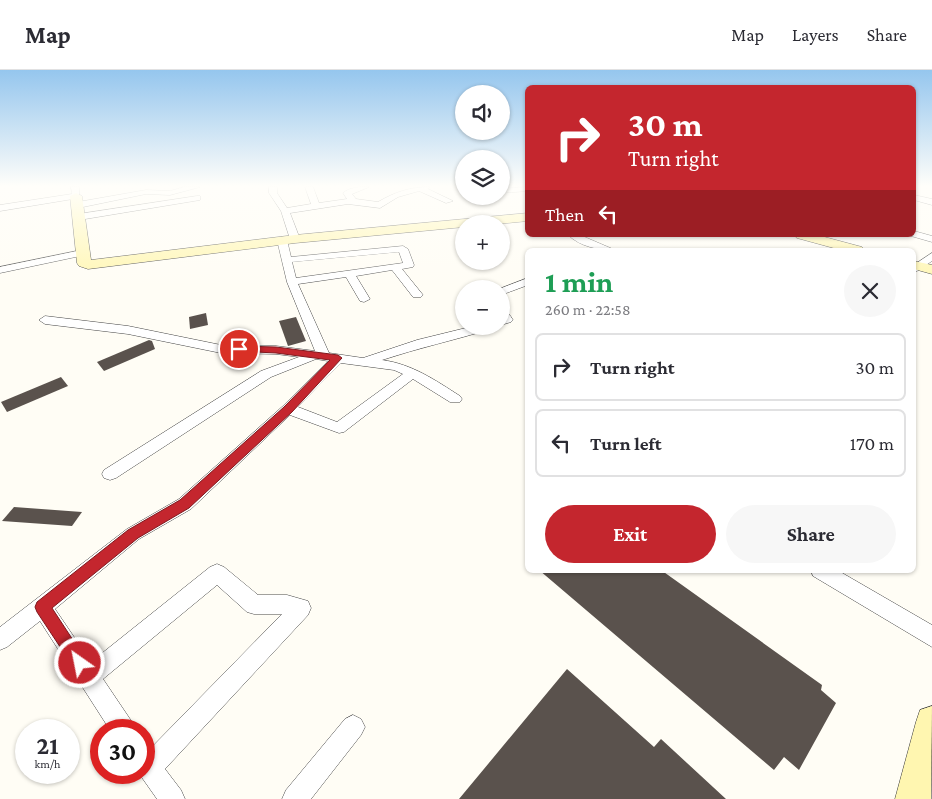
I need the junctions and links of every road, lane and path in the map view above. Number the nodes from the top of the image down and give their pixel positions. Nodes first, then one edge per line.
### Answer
1 (79, 221) edge
2 (286, 221) edge
3 (478, 221) edge
4 (916, 234) edge
5 (577, 237) edge
6 (809, 237) edge
7 (932, 238) edge
8 (289, 240) junction
9 (603, 248) edge
10 (850, 248) edge
11 (82, 253) junction
12 (932, 256) edge
13 (287, 260) junction
14 (395, 267) junction
15 (920, 268) edge
16 (0, 270) edge
17 (349, 273) junction
18 (292, 282) junction
19 (525, 282) edge
20 (510, 288) edge
21 (418, 295) dead end
22 (364, 299) dead end
23 (45, 320) dead end
24 (458, 335) edge
25 (325, 356) junction
26 (364, 362) junction
27 (412, 373) junction
28 (454, 399) dead end
29 (288, 409) junction
30 (110, 474) dead end
31 (825, 573) edge
32 (42, 607) junction
33 (932, 637) edge
34 (0, 640) edge
35 (89, 677) junction
36 (117, 719) edge
37 (932, 722) edge
38 (353, 727) dead end
39 (155, 755) edge
40 (155, 776) edge
41 (172, 799) edge
42 (295, 799) edge
43 (912, 799) edge

1 - 11 street
2 - 8 street
3 - 8 street
4 - 7 street
5 - 9 street
6 - 10 street
8 - 11 street
8 - 13 street
11 - 16 street
12 - 15 street
13 - 14 street
13 - 18 street
14 - 17 street
14 - 21 street
17 - 18 street
17 - 22 street
18 - 25 street
19 - 20 street
23 - 25 street
24 - 26 street
25 - 26 street
25 - 29 street
25 - 30 street
26 - 27 street
27 - 28 street
27 - 29 street
29 - 32 street
31 - 33 street
32 - 34 street
32 - 35 street
35 - 36 street
35 - 39 street
37 - 43 street
38 - 42 street
40 - 41 street

